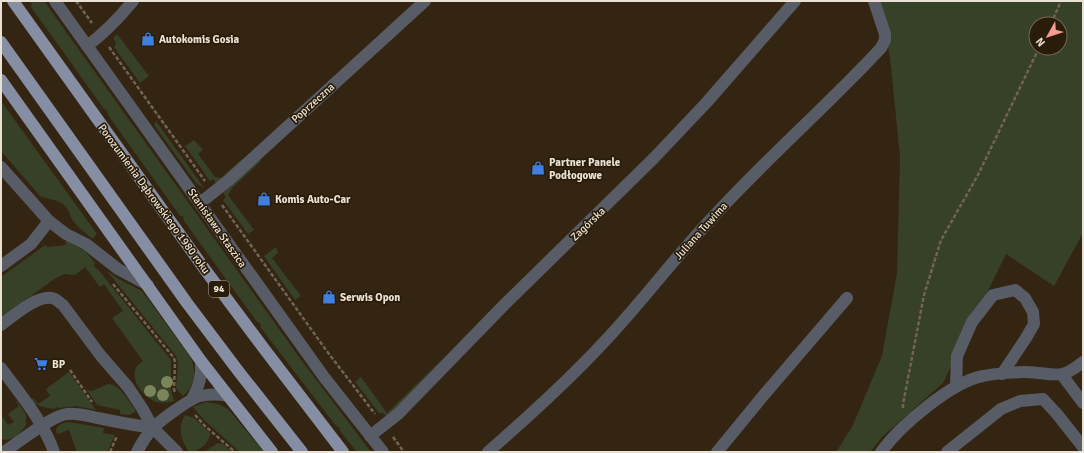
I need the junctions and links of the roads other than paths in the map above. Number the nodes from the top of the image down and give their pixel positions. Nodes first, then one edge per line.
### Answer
1 (13, 1) edge
2 (55, 1) edge
3 (133, 1) edge
4 (425, 1) edge
5 (795, 1) edge
6 (874, 1) edge
7 (1, 42) edge
8 (87, 46) junction
9 (1, 80) edge
10 (1, 167) edge
11 (200, 203) junction
12 (49, 221) junction
13 (1, 266) edge
14 (148, 285) junction
15 (847, 298) dead end
16 (1, 325) edge
17 (201, 361) junction
18 (1083, 362) edge
19 (1, 368) edge
20 (1002, 374) junction
21 (1062, 375) junction
22 (956, 386) junction
23 (228, 396) junction
24 (192, 399) junction
25 (1083, 403) edge
26 (41, 427) junction
27 (153, 428) junction
28 (370, 436) junction
29 (1083, 447) edge
30 (4, 452) edge
31 (54, 452) edge
32 (137, 452) edge
33 (177, 452) edge
34 (272, 452) edge
35 (302, 452) edge
36 (343, 452) edge
37 (383, 452) edge
38 (488, 452) edge
39 (716, 452) edge
40 (881, 452) edge
41 (947, 452) edge

1 - 36 main road, Porozumienia Dąbrowskiego 1980 roku / 94
2 - 8 street, Stanisława Staszica
3 - 8 street
4 - 11 street, Poprzeczna
5 - 28 street, Zagórska
6 - 38 street, Juliana Tuwima
7 - 35 main road
8 - 11 street, Stanisława Staszica
9 - 14 main road
10 - 12 street
11 - 28 street, Stanisława Staszica
12 - 13 street
12 - 14 street
14 - 17 main road
15 - 39 street
16 - 27 street
17 - 23 main road
17 - 24 street
18 - 21 street
19 - 26 street
20 - 21 street
20 - 22 street
20 - 22 street
21 - 25 street
22 - 40 street
23 - 24 street
23 - 34 main road
24 - 27 street
26 - 27 street
26 - 30 street
26 - 31 street
27 - 32 street
27 - 33 street
28 - 37 street, Stanisława Staszica
29 - 41 street

